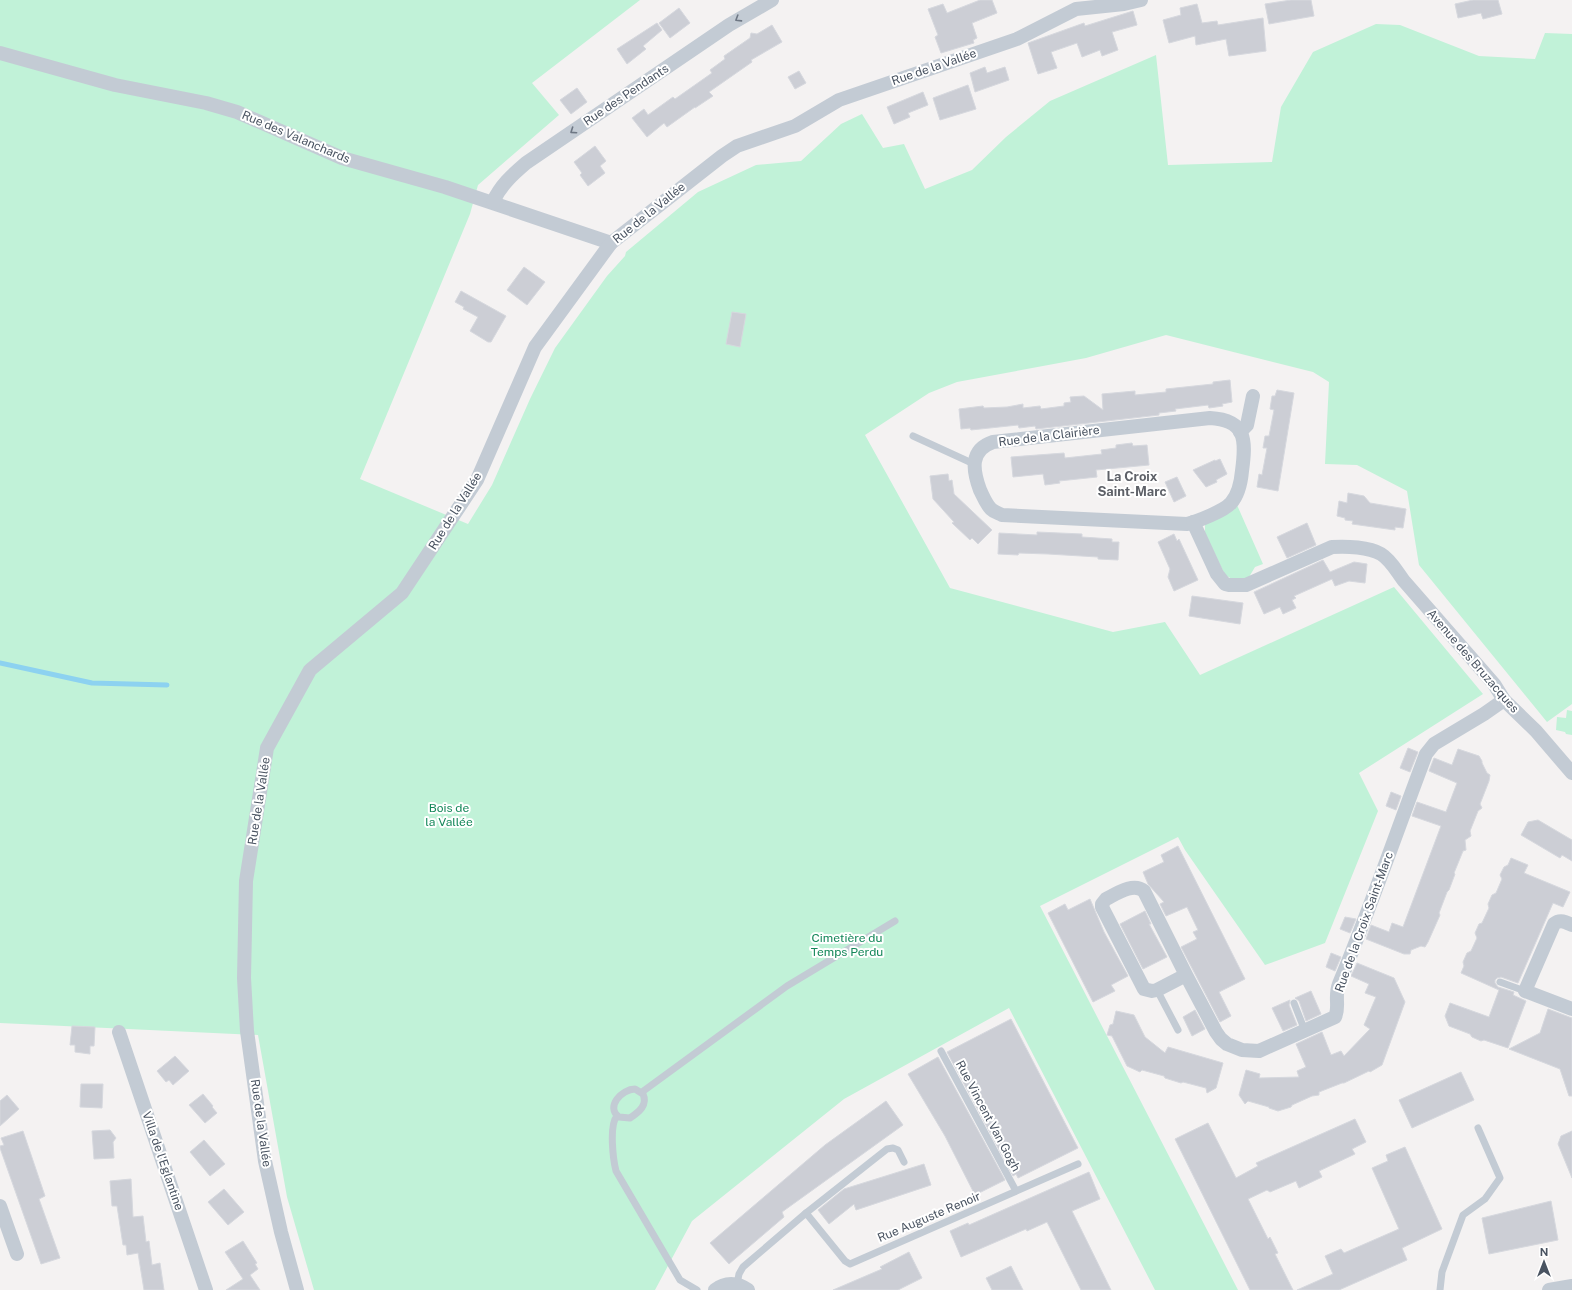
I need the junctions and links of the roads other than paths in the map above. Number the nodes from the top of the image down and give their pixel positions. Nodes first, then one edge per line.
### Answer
1 (772, 0) edge
2 (1141, 0) edge
3 (0, 53) edge
4 (493, 202) junction
5 (611, 243) junction
6 (1253, 396) dead end
7 (1240, 432) junction
8 (913, 436) dead end
9 (974, 464) junction
10 (1194, 522) junction
11 (1504, 700) junction
12 (1572, 773) edge
13 (895, 921) dead end
14 (1572, 925) edge
15 (1186, 976) junction
16 (1500, 982) dead end
17 (1157, 990) junction
18 (1526, 991) junction
19 (1294, 1003) dead end
20 (1572, 1009) edge
21 (1178, 1030) dead end
22 (1305, 1031) junction
23 (119, 1032) dead end
24 (941, 1051) dead end
25 (642, 1092) junction
26 (617, 1116) junction
27 (1478, 1128) dead end
28 (904, 1162) dead end
29 (1078, 1164) dead end
30 (1016, 1191) junction
31 (0, 1206) edge
32 (806, 1213) junction
33 (17, 1254) dead end
34 (1572, 1286) edge
35 (742, 1287) edge
36 (206, 1290) edge
37 (297, 1290) edge
38 (697, 1290) edge
39 (715, 1290) edge
40 (1440, 1290) edge
41 (1549, 1290) edge

1 -> 4 street, Rue des Pendants
2 - 5 street, Rue de la Vallée
3 - 4 street, Rue des Valanchards
4 - 5 street, Rue des Valanchards
5 - 37 street, Rue de la Vallée
6 - 7 street
7 - 9 street, Rue de la Clairière
7 - 10 street
8 - 9 lane
9 - 10 street
10 - 11 street, Avenue des Bruzacques
11 - 12 street, Avenue des Bruzacques
11 - 22 street, Rue de la Croix Saint-Marc
13 - 25 lane
14 - 18 street
15 - 17 street
15 - 17 street, Rue de la Croix Saint-Marc
15 - 22 street, Rue de la Croix Saint-Marc
16 - 18 lane
17 - 21 lane
18 - 20 street
19 - 22 lane
23 - 36 street, Villa de l'Eglantine
24 - 30 lane, Rue Vincent Van Gogh
25 - 26 lane
25 - 26 lane
26 - 38 lane
27 - 40 lane
28 - 32 lane
29 - 30 lane, Rue Auguste Renoir
30 - 32 lane, Rue Auguste Renoir
31 - 33 street
32 - 35 lane
34 - 41 street
35 - 39 street

